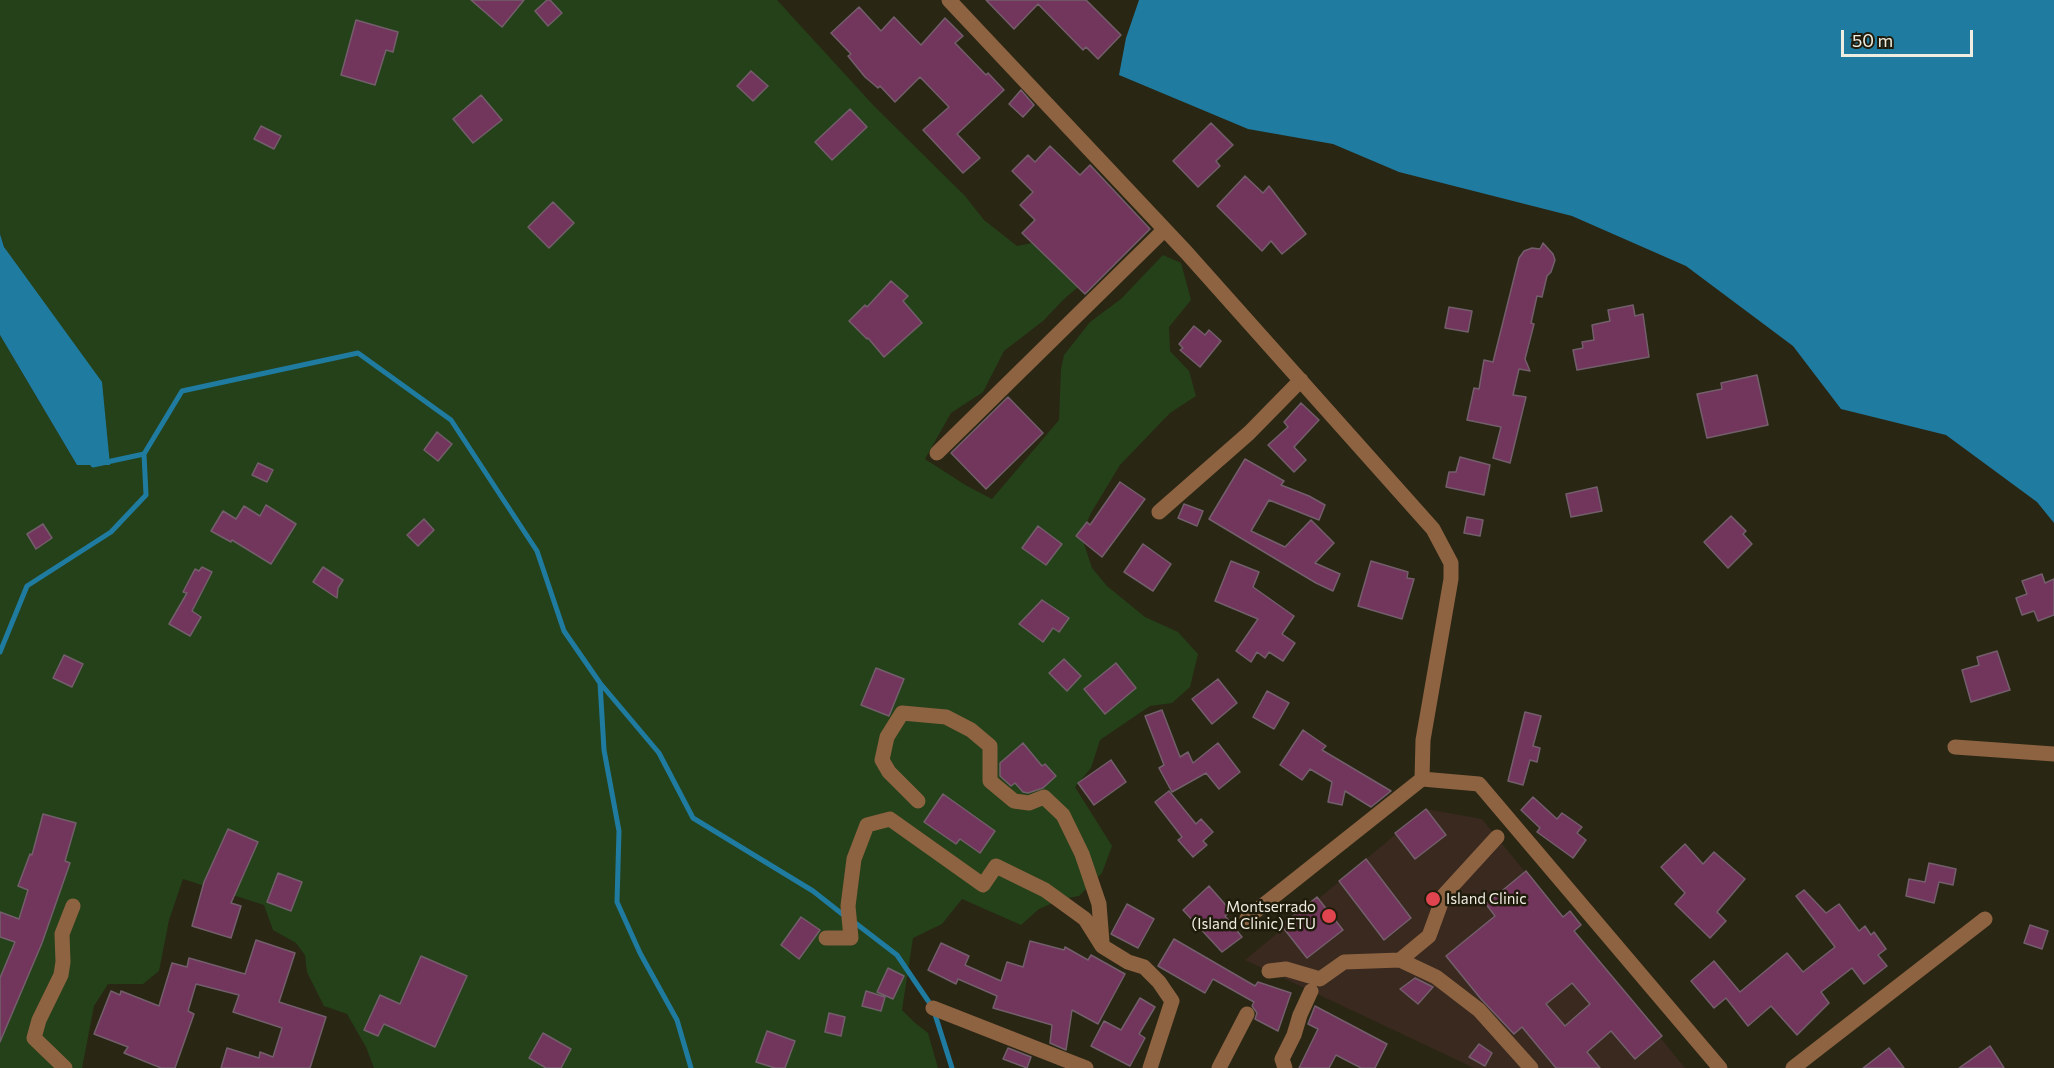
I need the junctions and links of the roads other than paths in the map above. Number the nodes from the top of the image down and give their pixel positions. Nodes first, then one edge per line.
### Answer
1 (949, 0) edge
2 (1164, 230) junction
3 (1301, 380) junction
4 (937, 453) dead end
5 (1159, 512) dead end
6 (1956, 747) dead end
7 (2054, 754) edge
8 (1422, 779) junction
9 (918, 801) dead end
10 (1497, 837) dead end
11 (73, 906) dead end
12 (1247, 918) dead end
13 (1985, 919) dead end
14 (826, 938) dead end
15 (1102, 946) junction
16 (1400, 960) junction
17 (1269, 971) dead end
18 (1311, 991) dead end
19 (933, 1008) dead end
20 (1248, 1014) dead end
21 (65, 1068) edge
22 (1086, 1068) edge
23 (1150, 1068) edge
24 (1219, 1068) edge
25 (1285, 1068) edge
26 (1531, 1068) edge
27 (1720, 1068) edge
28 (1793, 1068) edge

1 - 2 street
2 - 3 street
2 - 4 street
3 - 5 street
3 - 8 street
6 - 7 street
8 - 12 street
8 - 27 street
9 - 15 street
10 - 16 street
11 - 21 street
13 - 28 street
14 - 15 street
15 - 23 street
16 - 17 street
16 - 26 street
18 - 25 street
19 - 22 street
20 - 24 street

